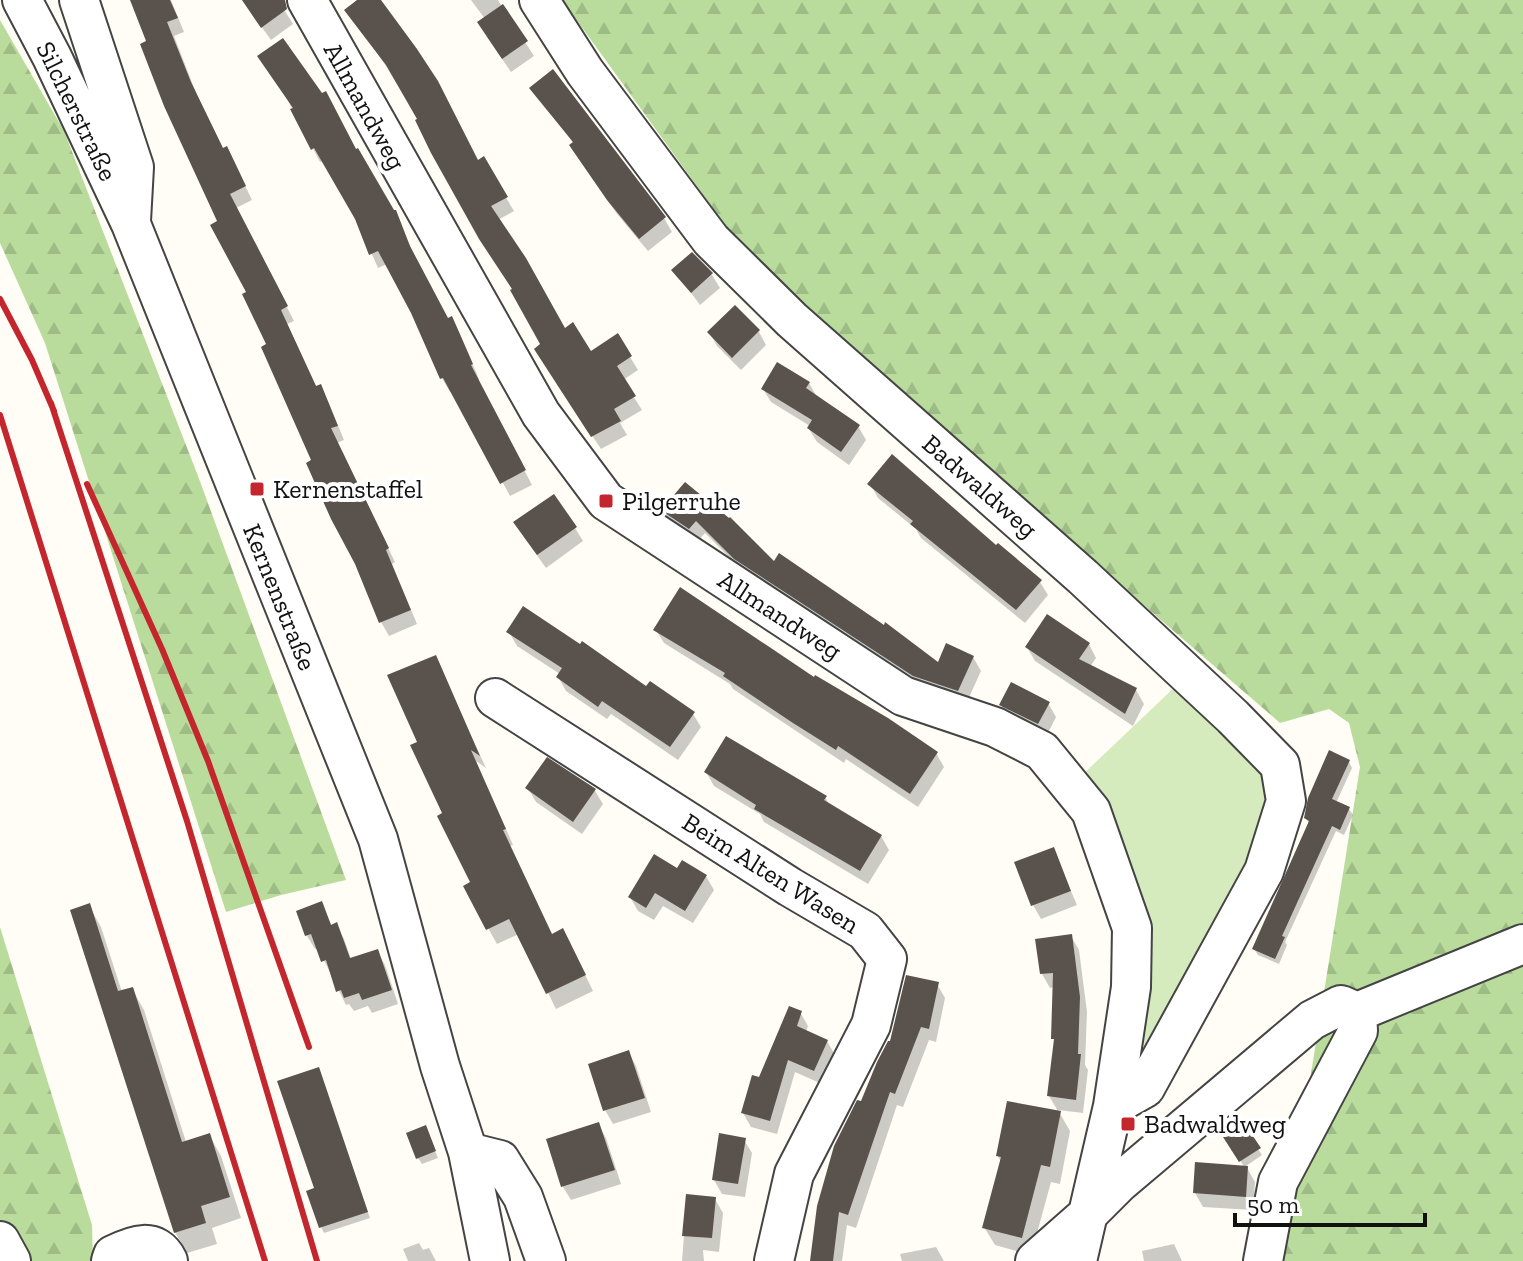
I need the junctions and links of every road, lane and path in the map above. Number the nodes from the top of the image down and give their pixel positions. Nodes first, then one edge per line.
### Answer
1 (22, 0) edge
2 (79, 0) edge
3 (307, 0) edge
4 (539, 0) edge
5 (131, 224) junction
6 (495, 698) dead end
7 (1523, 944) edge
8 (1357, 1012) junction
9 (1113, 1106) junction
10 (468, 1152) junction
11 (1085, 1217) junction
12 (0, 1241) edge
13 (11, 1261) edge
14 (490, 1261) edge
15 (546, 1261) edge
16 (774, 1261) edge
17 (1035, 1261) edge
18 (1077, 1261) edge
19 (1263, 1261) edge

1 - 5 street, Silcherstraße
2 - 5 street, Kernenstraße
3 - 9 street, Allmandweg
4 - 9 street, Badwaldweg
5 - 10 street, Kernenstraße
6 - 16 street, Beim Alten Wasen
7 - 8 street
8 - 11 street
8 - 19 street
9 - 11 street, Allmandweg
10 - 14 street, Kernenstraße
10 - 15 street
11 - 17 street
11 - 18 street, Allmandweg
12 - 13 street

